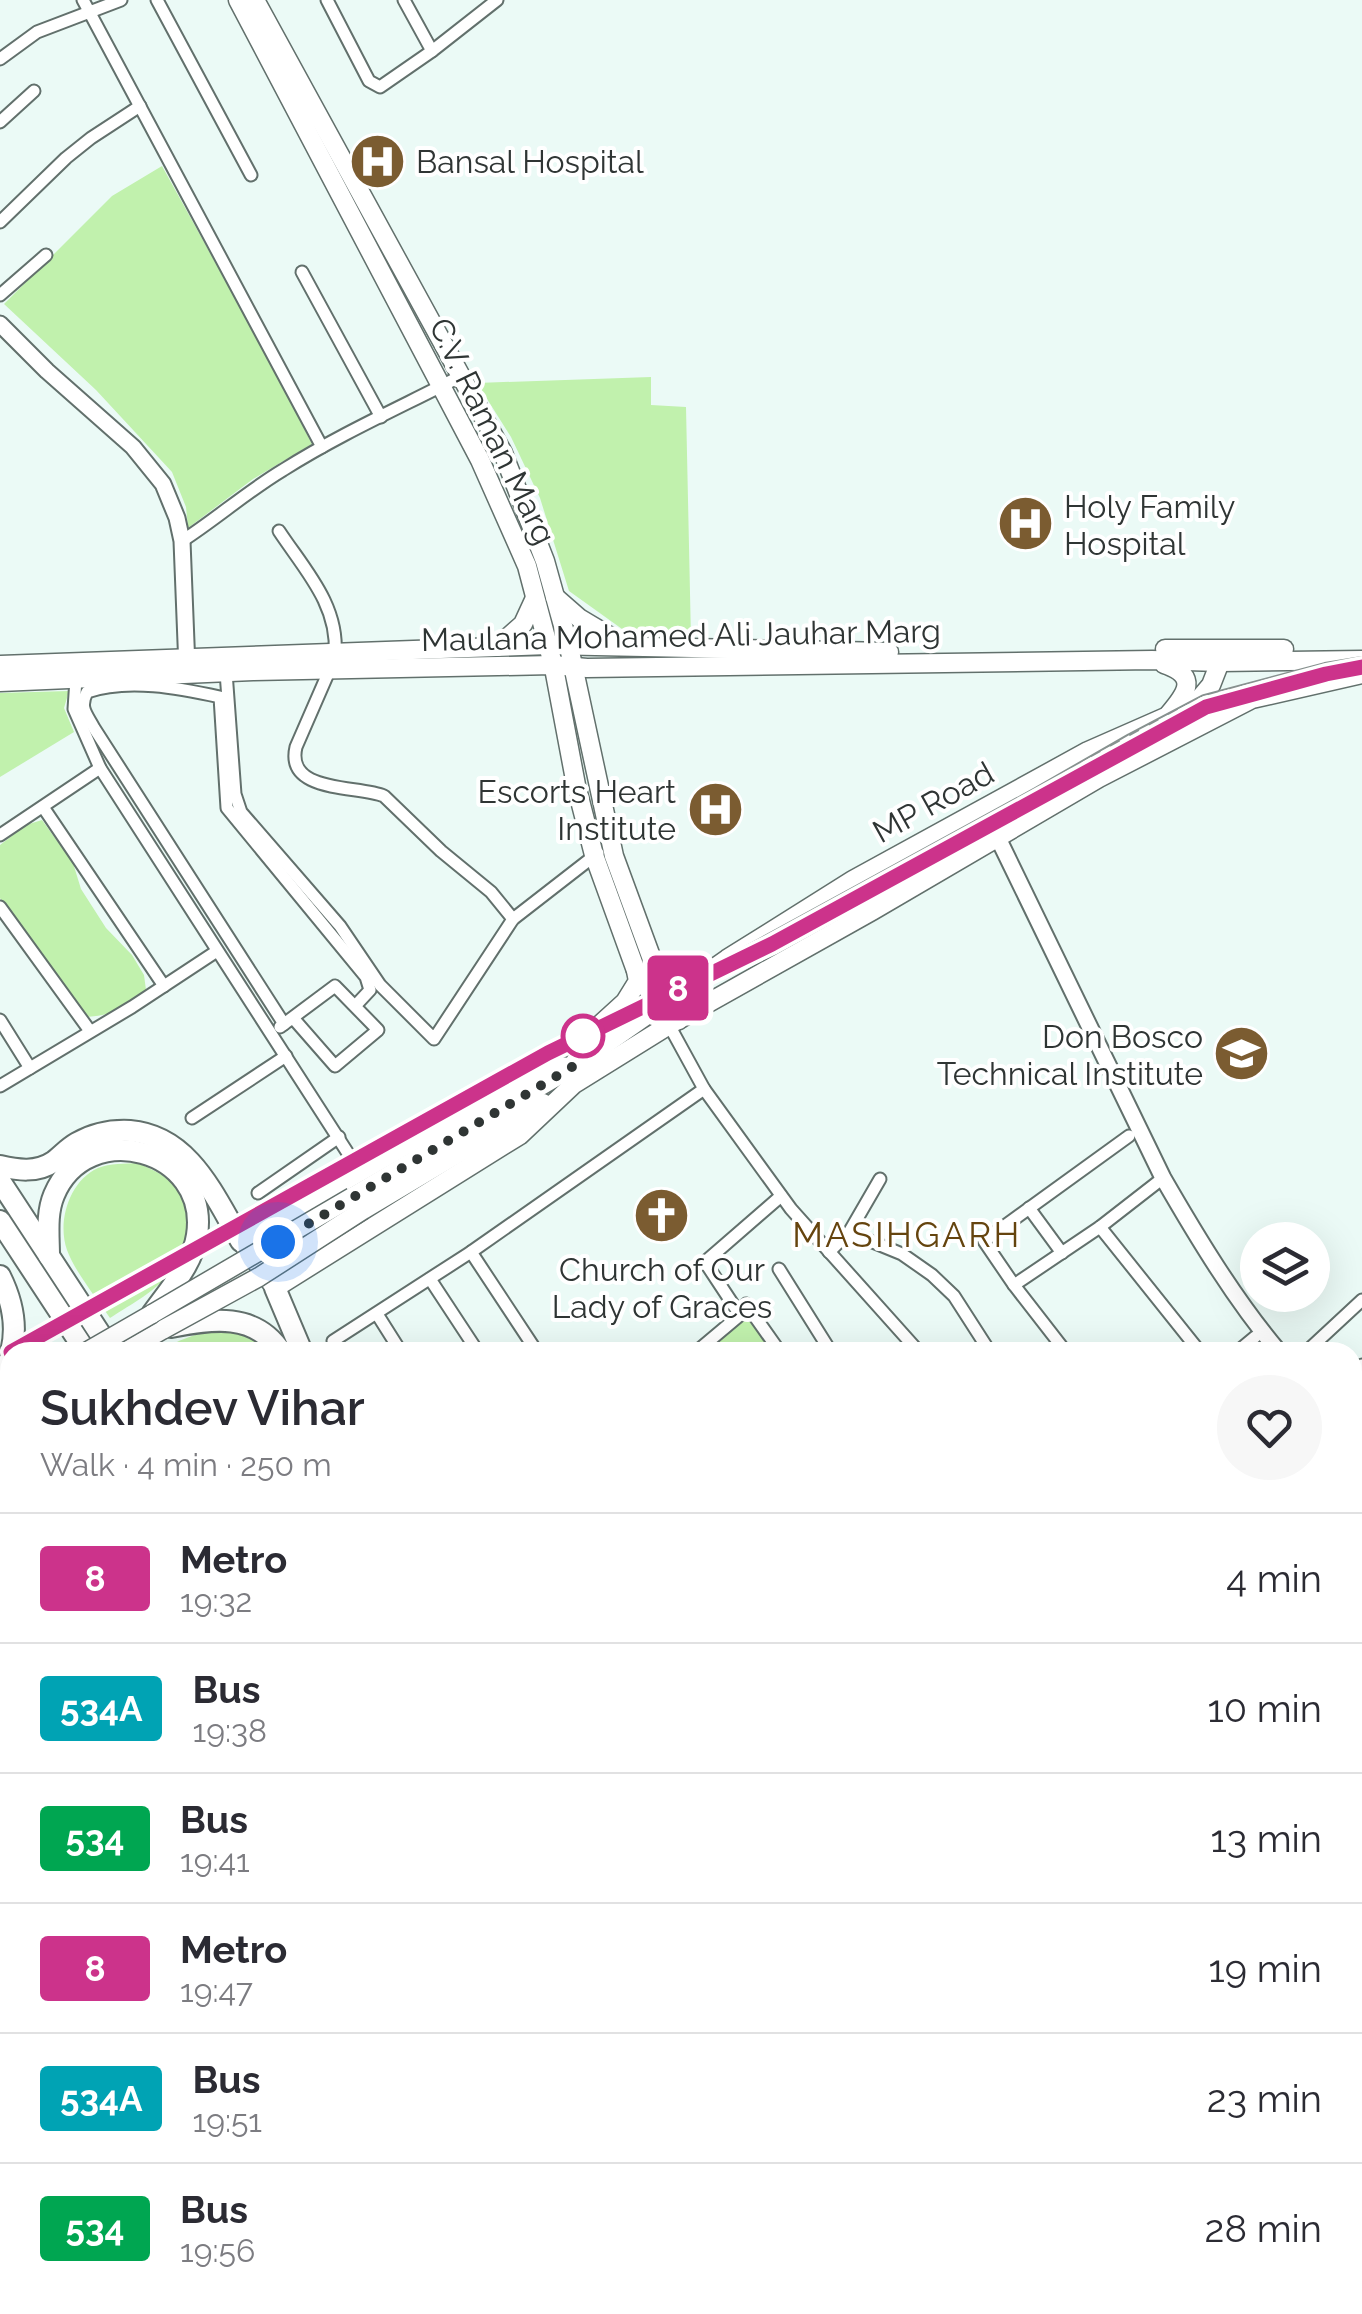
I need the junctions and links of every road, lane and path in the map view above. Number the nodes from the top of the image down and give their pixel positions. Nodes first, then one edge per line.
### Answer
1 (83, 0) edge
2 (121, 0) edge
3 (157, 0) edge
4 (238, 0) edge
5 (255, 0) edge
6 (327, 0) edge
7 (404, 0) edge
8 (496, 0) edge
9 (90, 12) junction
10 (432, 52) junction
11 (0, 58) edge
12 (34, 91) dead end
13 (140, 106) junction
14 (0, 122) edge
15 (251, 176) dead end
16 (0, 222) edge
17 (46, 255) dead end
18 (302, 272) dead end
19 (0, 295) edge
20 (0, 324) edge
21 (461, 376) junction
22 (441, 387) junction
23 (381, 416) junction
24 (322, 447) junction
25 (279, 530) dead end
26 (182, 541) junction
27 (555, 596) junction
28 (535, 597) junction
29 (548, 645) junction
30 (496, 647) junction
31 (631, 648) junction
32 (1362, 650) edge
33 (1220, 655) junction
34 (571, 656) junction
35 (1152, 660) junction
36 (1362, 660) edge
37 (333, 661) junction
38 (0, 665) edge
39 (554, 665) junction
40 (187, 667) junction
41 (226, 672) junction
42 (1362, 674) edge
43 (76, 679) junction
44 (0, 682) edge
45 (1212, 686) junction
46 (1234, 707) junction
47 (1165, 719) junction
48 (100, 768) junction
49 (43, 806) junction
50 (0, 835) edge
51 (997, 836) junction
52 (612, 846) junction
53 (594, 855) junction
54 (0, 907) edge
55 (513, 919) junction
56 (217, 952) junction
57 (727, 960) junction
58 (644, 965) junction
59 (164, 986) junction
60 (663, 1004) junction
61 (356, 1006) junction
62 (0, 1020) edge
63 (289, 1021) junction
64 (674, 1022) junction
65 (90, 1031) junction
66 (271, 1034) junction
67 (286, 1056) junction
68 (30, 1068) junction
69 (573, 1075) junction
70 (0, 1086) edge
71 (704, 1089) junction
72 (192, 1118) dead end
73 (1129, 1136) dead end
74 (339, 1137) junction
75 (0, 1166) edge
76 (360, 1172) junction
77 (1163, 1178) junction
78 (880, 1179) dead end
79 (0, 1181) edge
80 (258, 1192) dead end
81 (782, 1196) junction
82 (1030, 1208) junction
83 (0, 1220) edge
84 (1100, 1228) junction
85 (847, 1236) junction
86 (241, 1240) junction
87 (471, 1252) junction
88 (830, 1252) junction
89 (1062, 1253) junction
90 (48, 1256) junction
91 (779, 1270) dead end
92 (0, 1276) edge
93 (430, 1279) junction
94 (1014, 1286) junction
95 (274, 1288) junction
96 (1362, 1300) edge
97 (746, 1304) dead end
98 (378, 1314) junction
99 (158, 1321) junction
100 (1254, 1337) dead end
101 (333, 1341) dead end
102 (13, 1342) edge
103 (79, 1342) edge
104 (105, 1342) edge
105 (109, 1342) edge
106 (135, 1342) edge
107 (273, 1342) edge
108 (298, 1342) edge
109 (395, 1342) edge
110 (471, 1342) edge
111 (531, 1342) edge
112 (708, 1342) edge
113 (773, 1342) edge
114 (825, 1342) edge
115 (909, 1342) edge
116 (984, 1342) edge
117 (1058, 1342) edge
118 (1192, 1342) edge
119 (1248, 1342) edge
120 (1270, 1342) edge
121 (1317, 1342) edge

1 - 9 street
2 - 9 street
3 - 15 street
4 - 22 main road, C.V. Raman Marg
5 - 21 main road, C.V. Raman Marg
6 - 10 street
7 - 10 street
8 - 10 street
9 - 11 street
9 - 13 street
12 - 14 street
13 - 16 street
13 - 24 street
17 - 19 street
18 - 23 street
20 - 26 street
21 - 22 street
21 - 27 main road, C.V. Raman Marg
22 - 23 street
22 - 28 main road, C.V. Raman Marg
23 - 24 street
24 - 26 street
25 - 37 street
26 - 40 street
27 - 31 main road
27 - 34 main road, C.V. Raman Marg
28 - 29 main road, C.V. Raman Marg
28 - 30 main road
29 - 30 main road, Maulana Mohamed Ali Jauhar Marg
29 - 34 main road, Maulana Mohamed Ali Jauhar Marg
29 - 39 main road, C.V. Raman Marg
30 - 37 main road, Maulana Mohamed Ali Jauhar Marg
31 - 33 main road, Maulana Mohamed Ali Jauhar Marg
31 - 34 main road, Maulana Mohamed Ali Jauhar Marg
32 - 33 main road, Maulana Mohamed Ali Jauhar Marg
33 - 35 main road, Maulana Mohamed Ali Jauhar Marg
33 - 36 main road, Maulana Mohamed Ali Jauhar Marg
33 - 45 main road
34 - 35 main road, Maulana Mohamed Ali Jauhar Marg
34 - 39 main road, Maulana Mohamed Ali Jauhar Marg
34 - 52 main road, C.V. Raman Marg
35 - 47 main road
37 - 39 main road, Maulana Mohamed Ali Jauhar Marg
37 - 40 main road, Maulana Mohamed Ali Jauhar Marg
37 - 41 main road, Maulana Mohamed Ali Jauhar Marg
37 - 55 street
38 - 40 main road, Maulana Mohamed Ali Jauhar Marg
39 - 53 main road, C.V. Raman Marg
40 - 41 main road, Maulana Mohamed Ali Jauhar Marg
40 - 43 main road, Maulana Mohamed Ali Jauhar Marg
41 - 55 street
42 - 46 main road, MP Road
43 - 44 main road, Maulana Mohamed Ali Jauhar Marg
43 - 48 street
45 - 46 main road
45 - 47 main road, MP Road
46 - 51 main road, MP Road
47 - 57 main road, MP Road
48 - 49 street
48 - 56 street
49 - 50 street
49 - 59 street
51 - 64 main road, MP Road
51 - 77 street
52 - 53 street
52 - 58 main road, C.V. Raman Marg
53 - 55 street
53 - 58 main road, C.V. Raman Marg
54 - 65 street
56 - 59 street
56 - 66 street
57 - 58 main road
57 - 60 main road, MP Road
58 - 60 main road, C.V. Raman Marg
58 - 69 main road
59 - 65 street
60 - 64 main road, C.V. Raman Marg
60 - 69 main road, MP Road
61 - 63 street
61 - 63 street
61 - 63 street
62 - 68 street
63 - 66 street
64 - 69 main road, MP Road
64 - 71 street
65 - 68 street
66 - 67 street
67 - 72 street
67 - 74 street
68 - 70 street
69 - 76 main road
69 - 95 main road
69 - 99 main road, bridge
71 - 81 street
71 - 87 street
73 - 82 street
74 - 76 street
74 - 80 street
75 - 86 highway
76 - 86 main road
77 - 84 street
77 - 120 street
78 - 85 street
79 - 90 highway
81 - 88 street
81 - 112 street
82 - 89 street
82 - 94 street
83 - 103 highway
84 - 89 street
84 - 118 street
85 - 88 street
85 - 116 street
86 - 95 main road
87 - 93 street
87 - 111 street
88 - 115 street
89 - 94 street
90 - 99 highway
90 - 104 highway
91 - 114 street
92 - 102 highway
93 - 98 street
93 - 110 street
94 - 117 street
95 - 108 highway
96 - 121 street
97 - 113 street
98 - 101 street
98 - 109 street
99 - 105 main road, bridge
99 - 106 main road
99 - 107 highway, bridge
100 - 119 street

